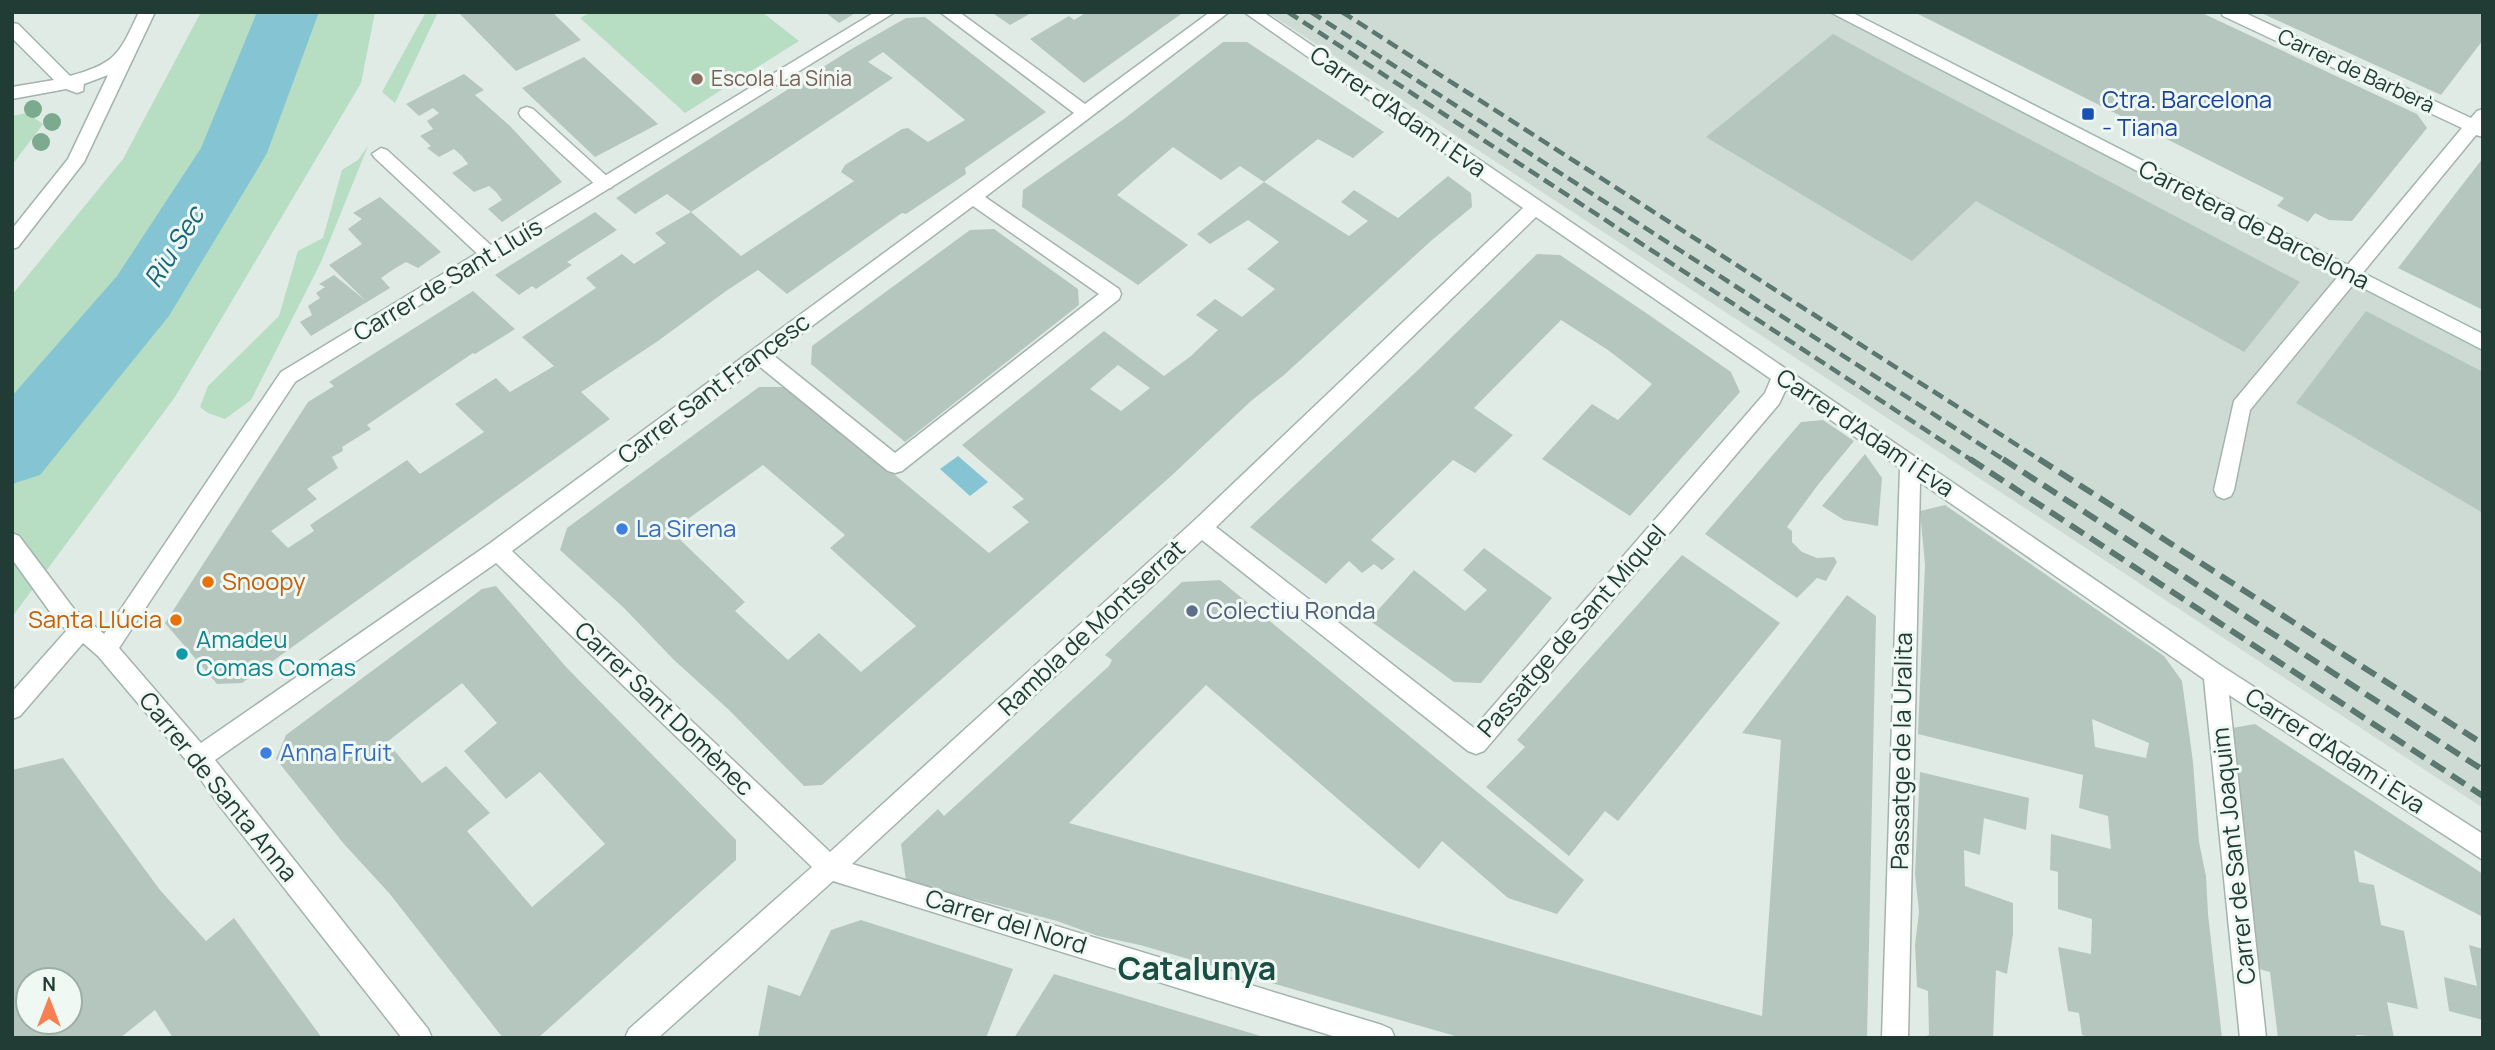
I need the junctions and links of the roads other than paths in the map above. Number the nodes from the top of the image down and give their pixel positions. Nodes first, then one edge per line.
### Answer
1 (147, 12) edge
2 (887, 12) edge
3 (948, 12) edge
4 (1222, 12) edge
5 (1252, 12) edge
6 (1838, 12) edge
7 (2229, 12) edge
8 (12, 28) edge
9 (125, 58) junction
10 (67, 83) junction
11 (12, 93) edge
12 (105, 99) junction
13 (527, 113) dead end
14 (1086, 113) junction
15 (2480, 124) edge
16 (381, 154) dead end
17 (605, 184) junction
18 (973, 197) junction
19 (1535, 207) junction
20 (12, 242) edge
21 (489, 254) junction
22 (2352, 275) junction
23 (2483, 343) edge
24 (760, 355) junction
25 (1782, 377) junction
26 (1910, 463) junction
27 (2224, 490) dead end
28 (1200, 527) junction
29 (12, 542) edge
30 (497, 550) junction
31 (74, 622) junction
32 (106, 649) junction
33 (2215, 674) junction
34 (12, 709) edge
35 (199, 758) junction
36 (2483, 848) edge
37 (831, 869) junction
38 (419, 1038) edge
39 (638, 1038) edge
40 (1382, 1038) edge
41 (1895, 1038) edge
42 (2253, 1038) edge

1 - 9 street
2 - 17 street, Carrer de Sant Lluís
3 - 14 street
4 - 14 street, Carrer Sant Francesc
5 - 19 street, Carrer d'Adam i Eva
6 - 22 street, Carretera de Barcelona
7 - 15 street, Carrer de Barberà
8 - 10 street
9 - 10 street
9 - 12 street
10 - 11 street
10 - 12 street
12 - 20 street
13 - 17 street
14 - 18 street, Carrer Sant Francesc
15 - 22 street
16 - 21 street
17 - 21 street, Carrer de Sant Lluís
18 - 24 street, Carrer Sant Francesc
18 - 24 street
19 - 25 street, Carrer d'Adam i Eva
19 - 28 street, Rambla de Montserrat
21 - 32 street, Carrer de Sant Lluís
22 - 23 street, Carretera de Barcelona
22 - 27 street
24 - 30 street, Carrer Sant Francesc
25 - 26 street, Carrer d'Adam i Eva
25 - 28 street, Passatge de Sant Miquel
26 - 33 street, Carrer d'Adam i Eva
26 - 41 street, Passatge de la Uralita
28 - 37 street, Rambla de Montserrat
29 - 31 street, Carrer de Santa Anna
30 - 35 street, Carrer Sant Francesc
30 - 37 street, Carrer Sant Domènec
31 - 32 street, Carrer de Santa Anna
31 - 34 street
32 - 35 street, Carrer de Santa Anna
33 - 36 street, Carrer d'Adam i Eva
33 - 42 street, Carrer de Sant Joaquim
35 - 38 street, Carrer de Santa Anna
37 - 39 street, Rambla de Montserrat
37 - 40 street, Carrer del Nord

